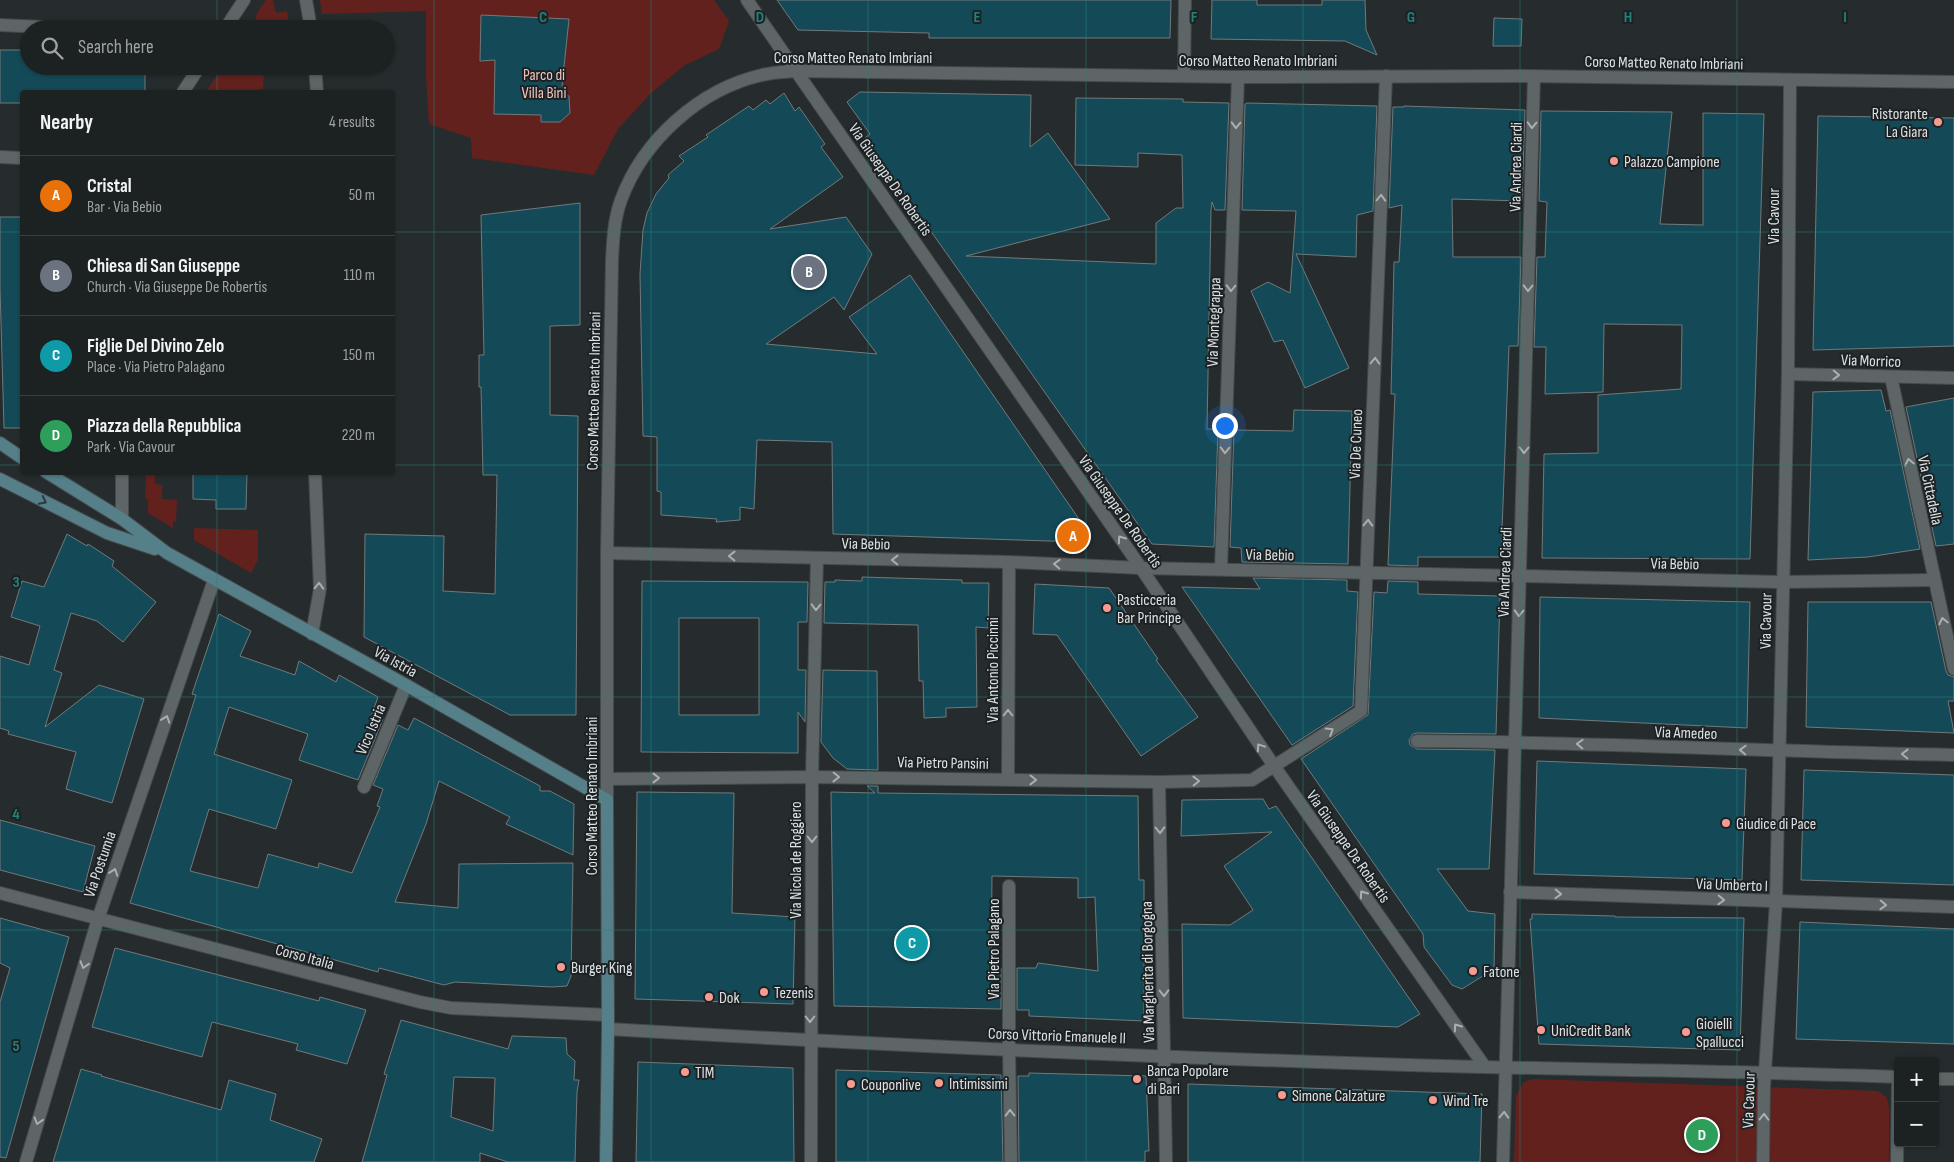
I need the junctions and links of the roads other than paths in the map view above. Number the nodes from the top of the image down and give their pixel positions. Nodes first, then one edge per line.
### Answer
1 (244, 0) edge
2 (306, 0) edge
3 (747, 0) edge
4 (1185, 0) edge
5 (231, 20) edge
6 (309, 20) edge
7 (0, 26) edge
8 (20, 27) edge
9 (796, 71) junction
10 (194, 75) edge
11 (316, 75) edge
12 (1184, 76) junction
13 (1238, 76) junction
14 (1386, 76) junction
15 (1534, 76) junction
16 (1790, 80) junction
17 (1954, 82) edge
18 (184, 90) edge
19 (317, 90) edge
20 (0, 157) edge
21 (20, 158) edge
22 (1788, 374) junction
23 (1890, 377) junction
24 (1954, 378) edge
25 (0, 443) edge
26 (20, 457) edge
27 (51, 475) edge
28 (122, 475) edge
29 (315, 475) edge
30 (0, 479) edge
31 (122, 519) junction
32 (167, 553) junction
33 (606, 553) junction
34 (816, 558) junction
35 (1009, 562) junction
36 (1141, 568) junction
37 (1221, 569) junction
38 (1366, 572) junction
39 (1521, 576) junction
40 (214, 580) junction
41 (1934, 580) junction
42 (1782, 582) junction
43 (312, 634) junction
44 (1954, 669) edge
45 (406, 685) junction
46 (1417, 741) dead end
47 (1514, 742) junction
48 (1779, 752) junction
49 (1954, 755) edge
50 (1274, 766) junction
51 (812, 777) junction
52 (607, 779) junction
53 (1008, 779) junction
54 (1159, 782) junction
55 (364, 787) dead end
56 (607, 800) junction
57 (1010, 886) dead end
58 (1510, 892) junction
59 (0, 893) edge
60 (1776, 902) junction
61 (1954, 907) edge
62 (98, 918) junction
63 (608, 1015) junction
64 (608, 1029) junction
65 (810, 1040) junction
66 (1009, 1049) junction
67 (1165, 1055) junction
68 (1485, 1067) junction
69 (1505, 1068) junction
70 (1765, 1072) junction
71 (1894, 1077) edge
72 (1939, 1078) edge
73 (1954, 1079) edge
74 (1898, 1102) edge
75 (26, 1162) edge
76 (606, 1162) edge
77 (811, 1162) edge
78 (1011, 1162) edge
79 (1166, 1162) edge
80 (1503, 1162) edge
81 (1762, 1162) edge
82 (1897, 1162) edge

1 - 5 street
2 - 6 street
3 - 9 street, Via Giuseppe De Robertis
4 - 12 street
7 - 8 street
9 - 12 street, Corso Matteo Renato Imbriani
9 - 33 street, Corso Matteo Renato Imbriani
36 -> 9 street, Via Giuseppe De Robertis
10 - 18 street
11 - 19 street
12 - 13 street, Corso Matteo Renato Imbriani
13 - 14 street, Corso Matteo Renato Imbriani
13 -> 37 street, Via Montegrappa
14 - 15 street, Corso Matteo Renato Imbriani
38 -> 14 street, Via De Cuneo
15 - 16 street, Corso Matteo Renato Imbriani
15 -> 39 street, Via Andrea Ciardi
16 - 17 street, Corso Matteo Renato Imbriani
16 - 22 street, Via Cavour
20 - 21 street
22 -> 23 street, Via Morrico
22 - 42 street, Via Cavour
23 - 24 street, Via Morrico
41 -> 23 street, Via Cittadella
25 - 26 main road
27 - 31 main road, Via Istria
28 - 31 street
43 -> 29 street
30 -> 32 main road, Via Istria
31 - 32 main road, Via Istria
32 - 40 main road, Via Istria
34 -> 33 street, Via Bebio
33 - 52 street, Corso Matteo Renato Imbriani
35 -> 34 street, Via Bebio
34 -> 51 street, Via Nicola de Roggiero
36 -> 35 street, Via Bebio
53 -> 35 street, Via Antonio Piccinni
36 - 37 street, Via Bebio
50 -> 36 street, Via Giuseppe De Robertis
37 - 38 street, Via Bebio
38 - 39 street, Via Bebio
50 -> 38 street, Via De Cuneo
39 - 42 street, Via Bebio
39 -> 47 street, Via Andrea Ciardi
40 - 43 main road, Via Istria
62 -> 40 street, Via Postumia
41 - 42 street, Via Bebio
44 -> 41 street, Via Cittadella
42 - 48 street, Via Cavour
43 - 45 main road, Via Istria
45 - 55 street, Vico Istria
45 - 56 main road, Via Istria
46 - 47 street, Via Amedeo
48 -> 47 street, Via Amedeo
47 - 58 street, Via Andrea Ciardi
49 -> 48 street, Via Amedeo
48 - 60 street, Via Cavour
54 -> 50 street, Via Pietro Pansini
68 -> 50 street, Via Giuseppe De Robertis
52 -> 51 street, Via Pietro Pansini
51 -> 53 street, Via Pietro Pansini
51 -> 65 street, Via Nicola de Roggiero
52 - 56 street, Corso Matteo Renato Imbriani
53 -> 54 street, Via Pietro Pansini
54 -> 67 street, Via Margherita di Borgogna
56 - 63 main road, Corso Matteo Renato Imbriani
57 - 66 street, Via Pietro Palagano
58 -> 60 street, Via Umberto I
58 - 69 street, Via Andrea Ciardi
59 - 62 street, Corso Italia
60 -> 61 street, Via Umberto I
60 - 70 street, Via Cavour
62 - 63 street, Corso Italia
62 -> 75 street, Via Postumia
63 - 64 main road, Corso Matteo Renato Imbriani
64 - 65 street, Corso Vittorio Emanuele II
64 - 76 main road, Corso Matteo Renato Imbriani
65 - 66 street, Corso Vittorio Emanuele II
65 - 77 street, Via Nicola de Roggiero
66 - 67 street, Corso Vittorio Emanuele II
78 -> 66 street, Via Pietro Palagano
67 - 68 street, Corso Vittorio Emanuele II
67 - 79 street, Via Margherita di Borgogna
68 - 69 street, Corso Vittorio Emanuele II
69 - 70 street, Corso Vittorio Emanuele II
80 -> 69 street, Via Andrea Ciardi
70 - 71 street, Corso Vittorio Emanuele II
81 -> 70 street, Via Cavour
72 - 73 street
74 - 82 street

